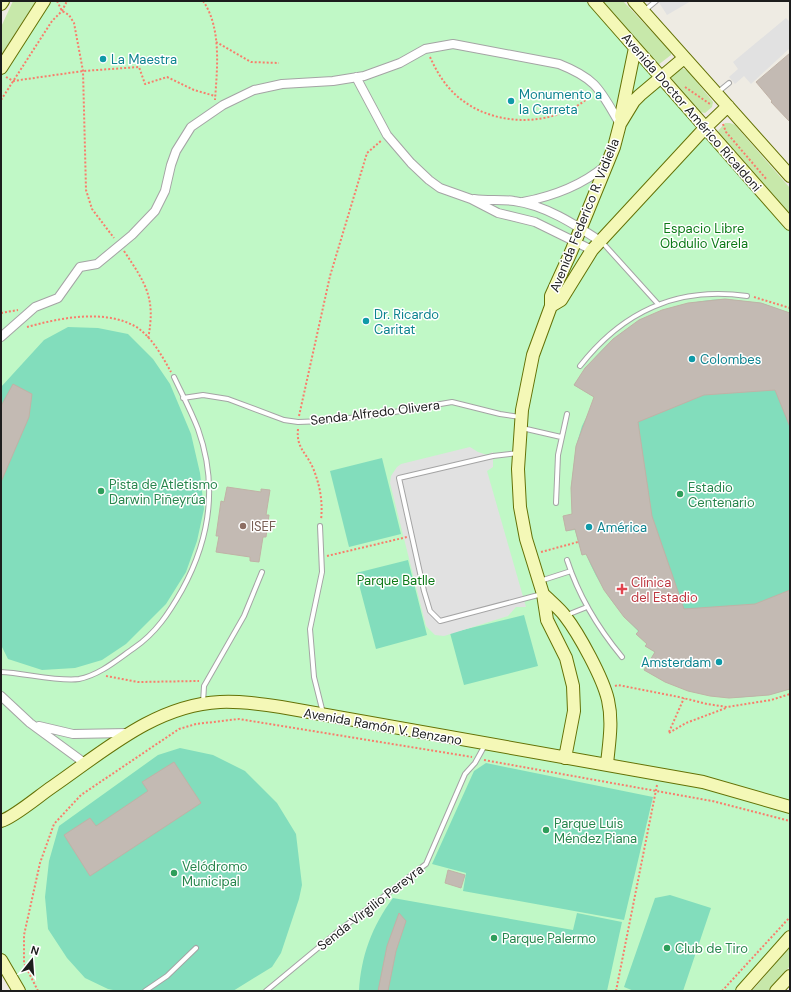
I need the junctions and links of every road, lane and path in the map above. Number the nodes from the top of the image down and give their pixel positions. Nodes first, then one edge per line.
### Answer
1 (3, 1) edge
2 (44, 1) edge
3 (57, 1) edge
4 (67, 1) edge
5 (203, 1) edge
6 (594, 1) edge
7 (634, 1) edge
8 (656, 1) edge
9 (1, 4) edge
10 (642, 6) edge
11 (62, 11) junction
12 (216, 42) junction
13 (635, 48) junction
14 (425, 49) junction
15 (684, 58) junction
16 (279, 63) dead end
17 (1, 68) edge
18 (83, 71) junction
19 (1, 74) edge
20 (356, 77) junction
21 (660, 78) junction
22 (13, 81) junction
23 (729, 83) dead end
24 (684, 86) dead end
25 (599, 88) junction
26 (716, 93) junction
27 (215, 96) junction
28 (1, 100) edge
29 (728, 106) junction
30 (214, 112) junction
31 (719, 115) junction
32 (620, 124) junction
33 (705, 128) junction
34 (387, 135) junction
35 (606, 166) junction
36 (790, 176) edge
37 (770, 184) dead end
38 (471, 199) junction
39 (521, 202) junction
40 (790, 224) edge
41 (580, 228) junction
42 (600, 241) junction
43 (575, 242) junction
44 (120, 245) junction
45 (592, 250) junction
46 (746, 296) joint
47 (658, 304) junction
48 (551, 306) junction
49 (790, 308) edge
50 (23, 328) dead end
51 (1, 337) edge
52 (148, 339) junction
53 (580, 366) dead end
54 (174, 377) joint
55 (183, 398) junction
56 (567, 414) dead end
57 (298, 422) junction
58 (520, 422) junction
59 (561, 437) junction
60 (518, 453) junction
61 (556, 503) dead end
62 (320, 526) joint
63 (412, 536) junction
64 (578, 542) dead end
65 (530, 555) junction
66 (321, 557) junction
67 (567, 560) dead end
68 (571, 571) junction
69 (262, 572) dead end
70 (538, 581) junction
71 (543, 594) junction
72 (587, 607) junction
73 (565, 616) junction
74 (622, 657) dead end
75 (1, 672) edge
76 (94, 674) junction
77 (207, 681) junction
78 (604, 690) junction
79 (790, 694) edge
80 (1, 696) edge
81 (684, 698) junction
82 (203, 704) junction
83 (727, 707) junction
84 (324, 715) junction
85 (30, 723) junction
86 (131, 733) junction
87 (485, 744) junction
88 (477, 758) junction
89 (565, 758) junction
90 (86, 764) junction
91 (607, 764) junction
92 (660, 774) junction
93 (656, 791) junction
94 (790, 807) edge
95 (790, 821) edge
96 (2, 823) edge
97 (790, 917) edge
98 (790, 937) edge
99 (196, 948) dead end
100 (1, 960) edge
101 (790, 976) edge
102 (19, 991) edge
103 (38, 991) edge
104 (145, 991) edge
105 (266, 991) edge
106 (616, 991) edge
107 (722, 991) edge
108 (742, 991) edge
109 (776, 991) edge

1 - 9 street
2 - 17 street
3 - 11 path
4 - 11 path
5 - 12 path
6 - 13 street, Avenida Doctor Américo Ricaldoni
7 - 10 street
8 - 10 lane
10 - 15 street
11 - 18 path
11 - 22 path
12 - 16 path
12 - 27 path
13 - 21 street, Avenida Doctor Américo Ricaldoni
13 - 32 street, Avenida Federico R. Vidiella
14 - 20 street
14 - 25 street
14 - 25 path
15 - 21 street, Avenida Federico R. Vidiella
15 - 26 street
18 - 22 path
18 - 27 path
18 - 44 path
19 - 22 path
20 - 30 street
20 - 34 street
21 - 32 street, Avenida Federico R. Vidiella
21 - 33 street, Avenida Doctor Américo Ricaldoni
22 - 28 path
23 - 26 lane
24 - 31 path
25 - 32 street
26 - 29 street
27 - 30 path
29 - 31 street, Avenida Federico R. Vidiella
29 - 36 street
30 - 44 street
31 - 33 street, Avenida Federico R. Vidiella
31 - 37 path
32 - 35 street, Avenida Federico R. Vidiella
33 - 40 street, Avenida Doctor Américo Ricaldoni
33 - 42 street, Avenida Federico R. Vidiella
34 - 38 street
34 - 57 path
35 - 39 street
35 - 41 street, Avenida Federico R. Vidiella
38 - 39 street
38 - 43 street
39 - 41 street
41 - 42 street
41 - 43 street, Avenida Federico R. Vidiella
42 - 45 street, Avenida Federico R. Vidiella
42 - 47 lane
43 - 45 street
43 - 48 street, Avenida Federico R. Vidiella
44 - 51 street
44 - 52 path
45 - 48 street, Avenida Federico R. Vidiella
46 - 47 lane
46 - 49 path
47 - 53 lane
48 - 58 street, Avenida Federico R. Vidiella
50 - 52 path
52 - 54 path
54 - 55 lane
55 - 57 lane, Senda Alfredo Olivera
55 - 76 lane
56 - 59 lane
57 - 58 lane, Senda Alfredo Olivera
57 - 62 path
58 - 59 lane, Senda Alfredo Olivera
58 - 60 street, Avenida Federico R. Vidiella
59 - 61 lane
60 - 63 lane
60 - 65 street, Avenida Federico R. Vidiella
62 - 66 lane
63 - 66 path
63 - 71 lane
64 - 65 path
65 - 70 street, Avenida Federico R. Vidiella
66 - 84 lane
67 - 68 lane
68 - 70 lane
68 - 72 lane
69 - 77 lane
70 - 71 street, Avenida Federico R. Vidiella
71 - 73 street, Avenida Federico R. Vidiella
71 - 89 street, Avenida Federico R. Vidiella
72 - 73 lane
72 - 74 lane
73 - 78 street, Avenida Federico R. Vidiella
75 - 76 lane
76 - 77 path
77 - 82 lane
78 - 81 path
78 - 91 street, Avenida Federico R. Vidiella
79 - 83 path
80 - 85 street
81 - 83 path
81 - 83 path
82 - 84 street, Avenida Ramón V. Benzano
82 - 86 street, Avenida Ramón V. Benzano
84 - 87 street, Avenida Ramón V. Benzano
85 - 86 street
85 - 90 street
86 - 90 street, Avenida Ramón V. Benzano
87 - 88 lane, Senda Virgilio Pereyra
87 - 89 street, Avenida Ramón V. Benzano
88 - 93 path
88 - 103 path
88 - 105 lane, Senda Virgilio Pereyra
89 - 91 street, Avenida Ramón V. Benzano
90 - 96 street, Avenida Ramón V. Benzano
91 - 92 street, Avenida Ramón V. Benzano
92 - 93 path
92 - 94 street, Avenida Ramón V. Benzano
93 - 95 path
93 - 106 path
97 - 107 path
98 - 108 street
99 - 104 lane
100 - 102 street
101 - 109 street

